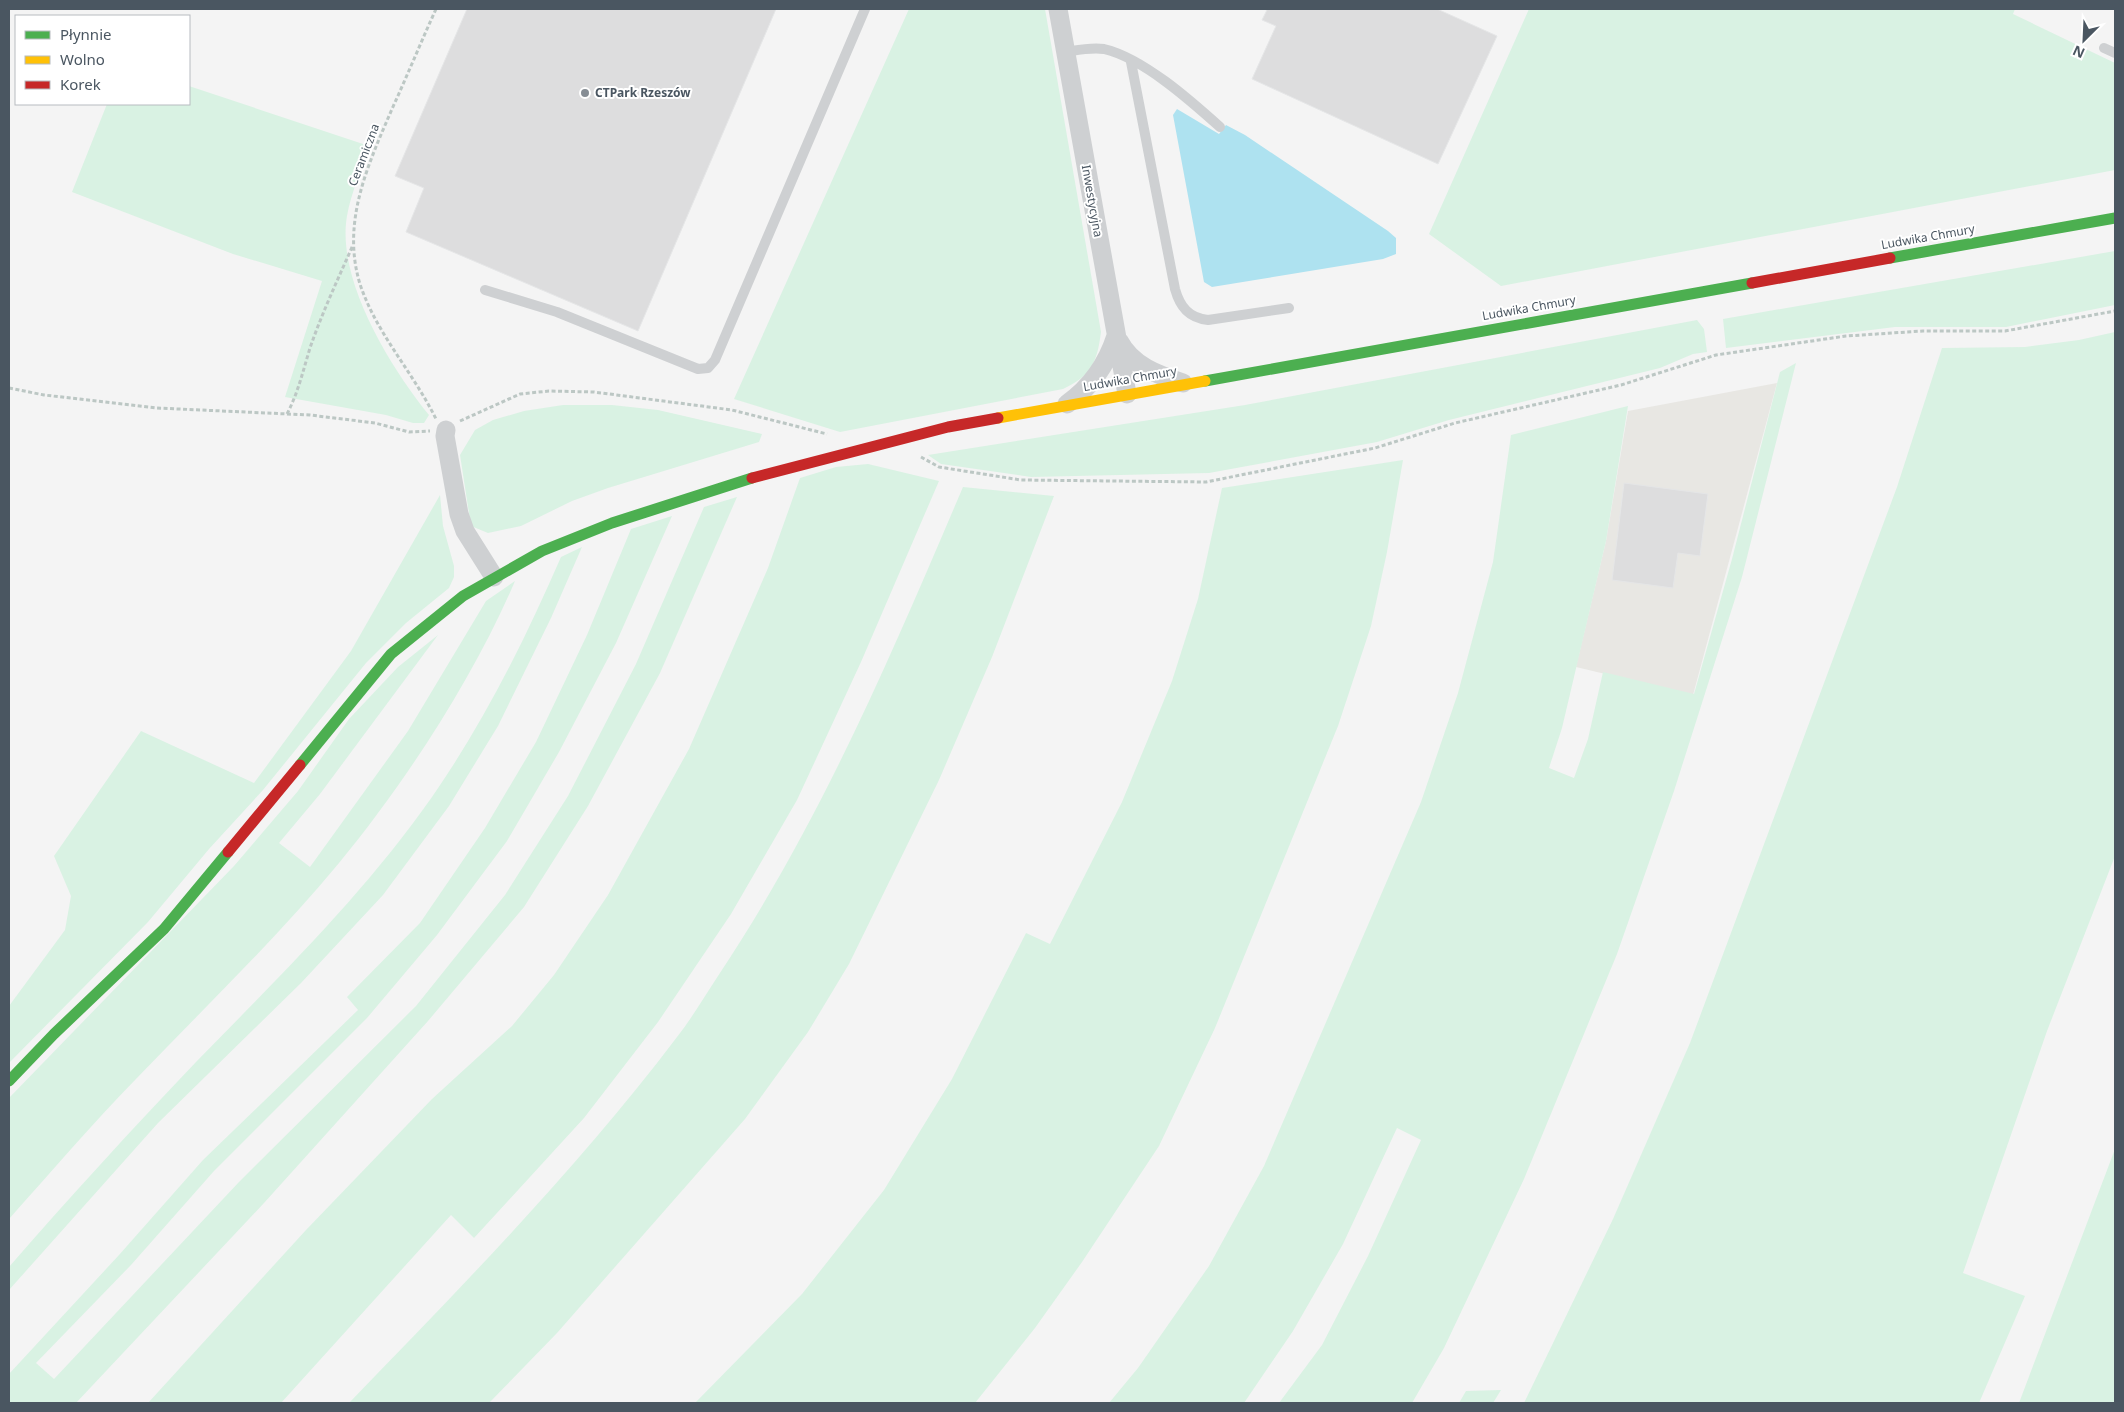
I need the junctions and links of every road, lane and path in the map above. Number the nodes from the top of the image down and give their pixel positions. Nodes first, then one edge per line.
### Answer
1 (436, 9) edge
2 (864, 9) edge
3 (1058, 9) edge
4 (2104, 48) dead end
5 (1065, 52) junction
6 (2115, 53) edge
7 (1131, 62) junction
8 (1220, 127) dead end
9 (2115, 218) edge
10 (354, 244) junction
11 (485, 290) dead end
12 (1289, 308) dead end
13 (2115, 311) edge
14 (1116, 335) junction
15 (1184, 384) junction
16 (9, 388) edge
17 (1126, 394) junction
18 (1066, 404) junction
19 (286, 414) junction
20 (446, 430) junction
21 (830, 435) dead end
22 (892, 441) junction
23 (494, 577) junction
24 (9, 1081) edge

1 - 10 path, Ceramiczna
2 - 11 lane
3 - 5 street, Inwestycyjna
4 - 6 lane
5 - 7 lane
5 - 14 street, Inwestycyjna
7 - 8 lane
7 - 12 lane
9 - 15 street, Ludwika Chmury
10 - 19 path
10 - 20 path, Ceramiczna
13 - 22 path
14 - 15 street
14 - 17 street, Inwestycyjna
14 - 18 street
15 - 17 street, Ludwika Chmury
16 - 19 path
17 - 18 street, Ludwika Chmury
18 - 22 street, Ludwika Chmury
19 - 20 path
20 - 21 path
20 - 23 street
22 - 23 street, Ludwika Chmury
23 - 24 street, Ludwika Chmury

